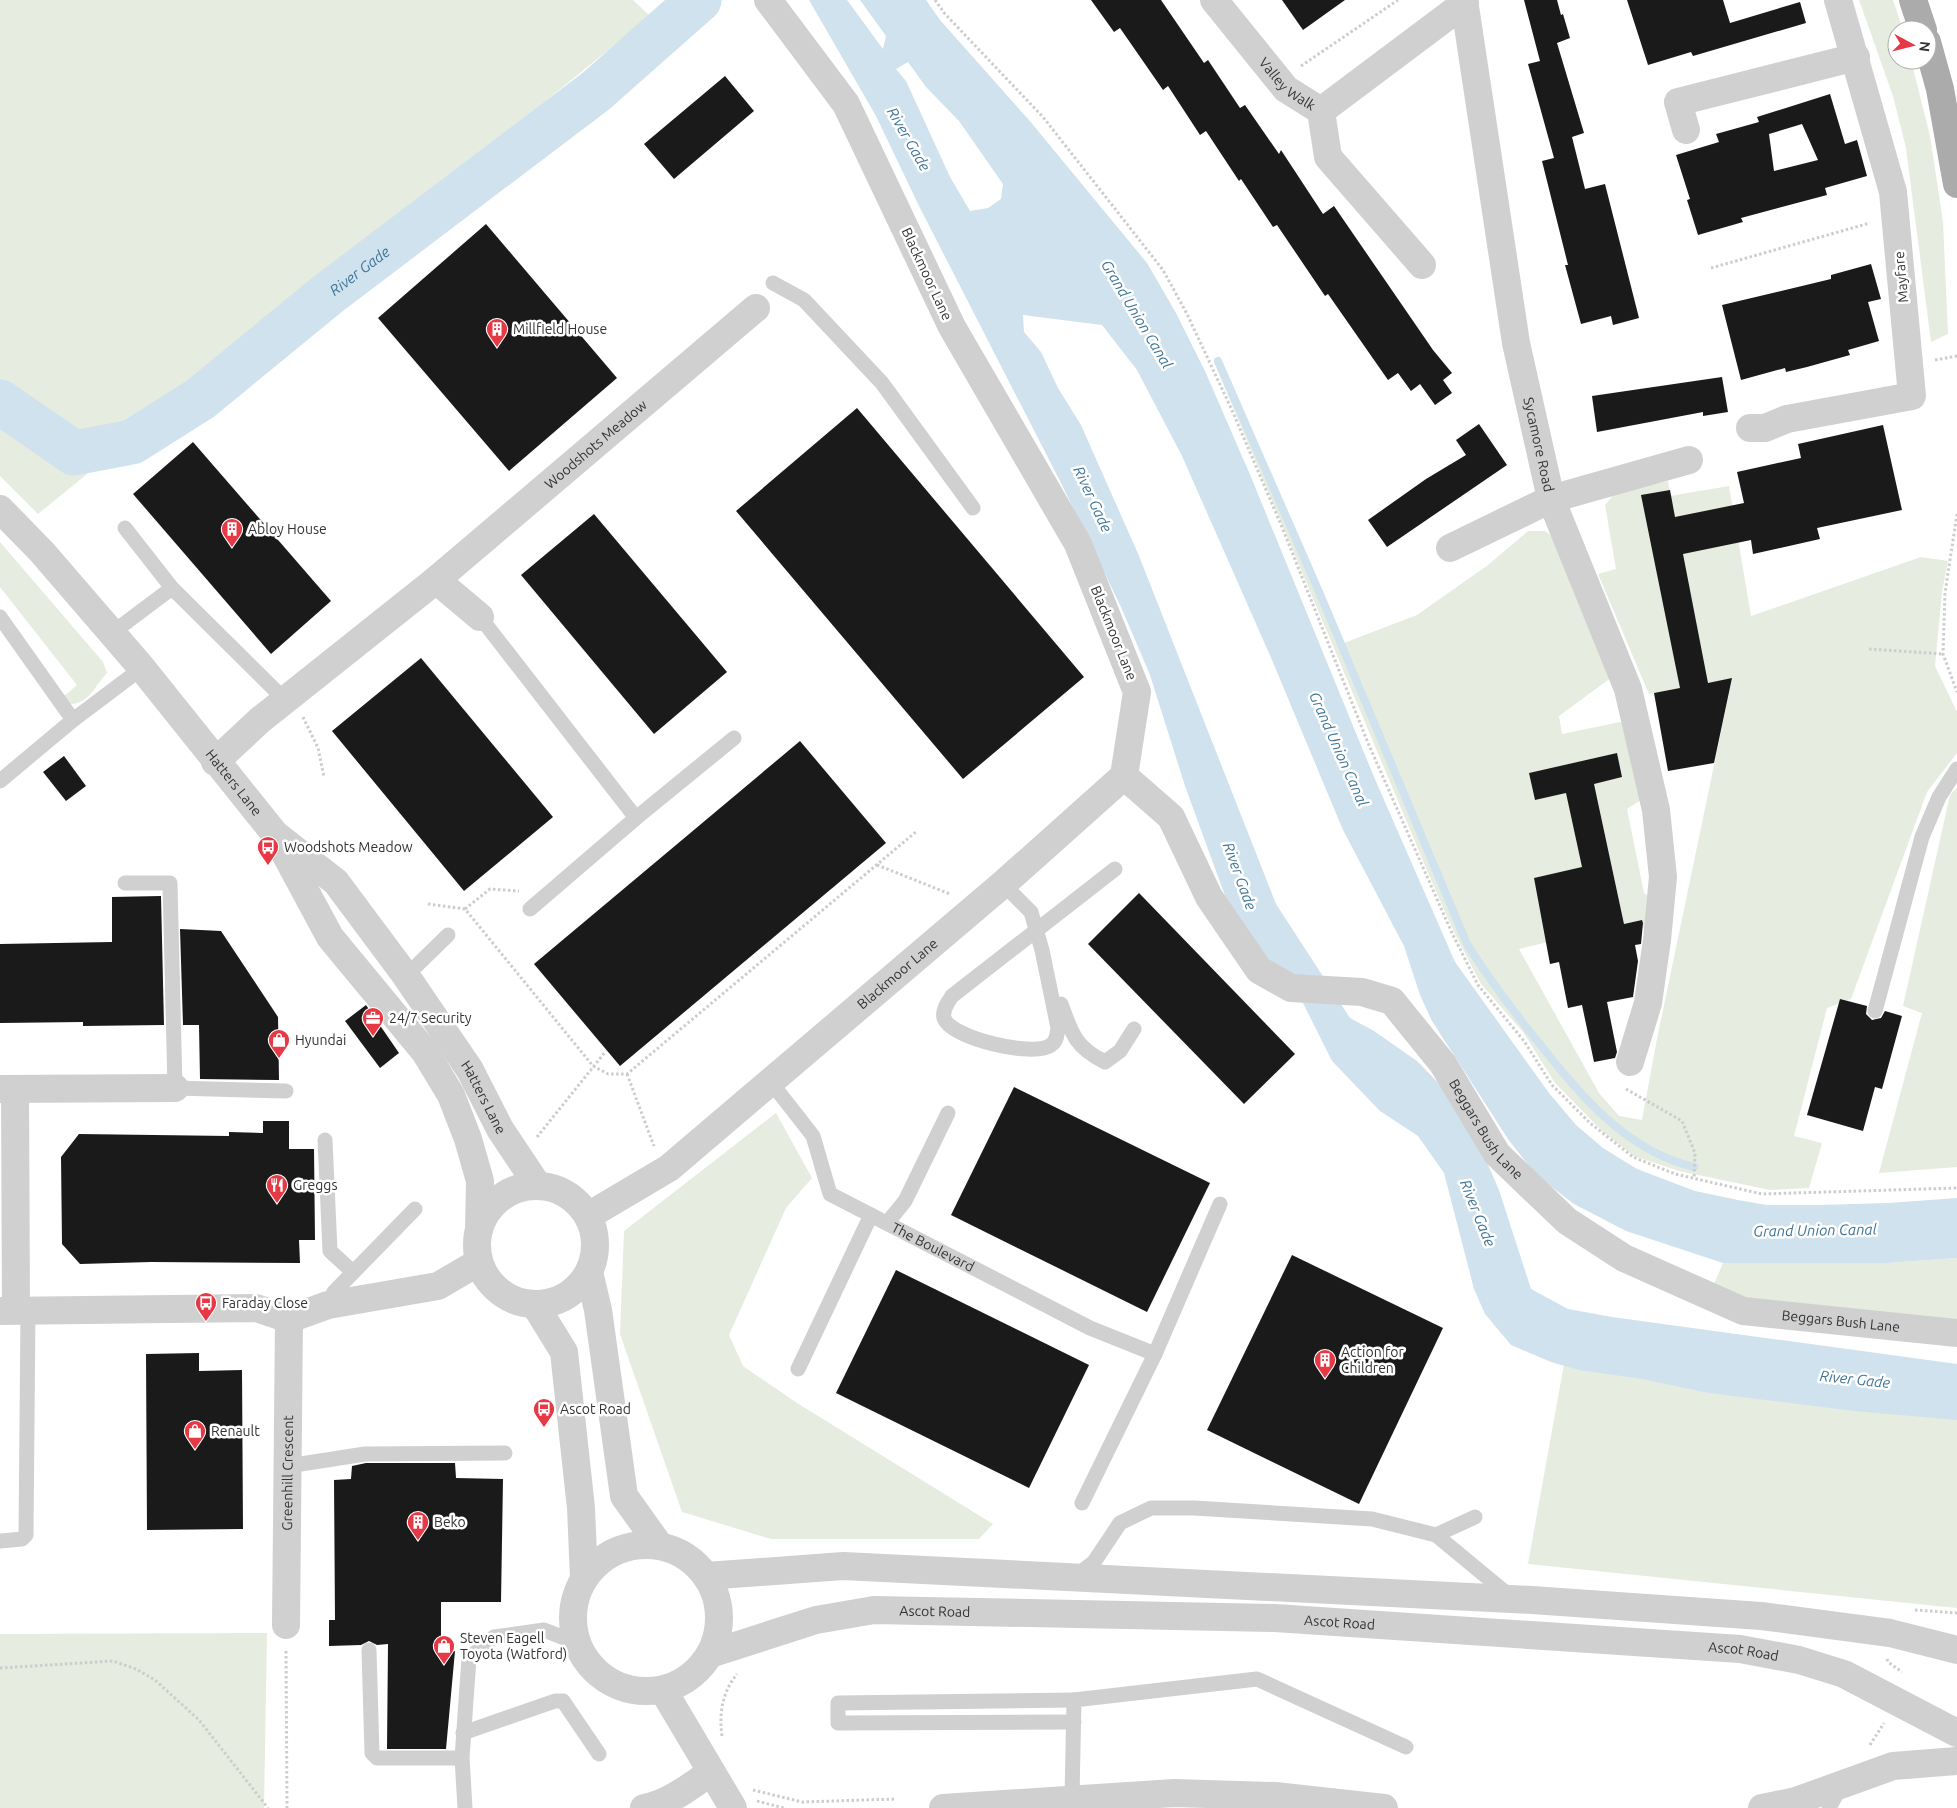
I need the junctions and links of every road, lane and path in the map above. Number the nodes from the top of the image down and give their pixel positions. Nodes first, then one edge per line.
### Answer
1 (935, 0) edge
2 (1214, 0) edge
3 (1398, 0) edge
4 (1838, 0) edge
5 (1913, 0) edge
6 (769, 1) edge
7 (1465, 2) edge
8 (1920, 20) edge
9 (1856, 57) junction
10 (1937, 63) edge
11 (1279, 81) junction
12 (1948, 87) edge
13 (1321, 111) junction
14 (1686, 130) dead end
15 (1957, 184) edge
16 (1896, 219) junction
17 (1422, 265) dead end
18 (1711, 268) dead end
19 (773, 283) dead end
20 (756, 308) dead end
21 (1750, 428) dead end
22 (1690, 460) dead end
23 (1552, 499) junction
24 (972, 508) dead end
25 (0, 509) edge
26 (1957, 514) edge
27 (125, 528) dead end
28 (1450, 548) dead end
29 (436, 580) junction
30 (172, 588) junction
31 (0, 617) edge
32 (480, 617) joint
33 (112, 632) junction
34 (1869, 649) dead end
35 (1943, 654) junction
36 (142, 668) junction
37 (1957, 692) edge
38 (285, 700) junction
39 (73, 720) junction
40 (734, 738) dead end
41 (215, 762) junction
42 (1957, 769) edge
43 (1124, 776) junction
44 (324, 777) dead end
45 (0, 781) edge
46 (636, 818) junction
47 (917, 831) dead end
48 (275, 834) junction
49 (877, 864) junction
50 (1115, 869) dead end
51 (125, 883) dead end
52 (1003, 884) junction
53 (548, 893) junction
54 (428, 904) dead end
55 (465, 909) junction
56 (530, 909) dead end
57 (971, 911) junction
58 (1036, 931) junction
59 (448, 935) dead end
60 (1042, 950) junction
61 (406, 976) junction
62 (1875, 1011) dead end
63 (1134, 1029) dead end
64 (606, 1051) dead end
65 (1630, 1062) joint
66 (593, 1066) junction
67 (627, 1074) junction
68 (770, 1081) junction
69 (174, 1088) junction
70 (8, 1089) edge
71 (286, 1091) dead end
72 (948, 1113) dead end
73 (325, 1140) dead end
74 (520, 1159) junction
75 (669, 1168) junction
76 (1694, 1178) junction
77 (538, 1186) junction
78 (1957, 1188) edge
79 (8, 1189) edge
80 (1220, 1204) dead end
81 (415, 1209) dead end
82 (871, 1215) junction
83 (588, 1216) junction
84 (887, 1223) junction
85 (479, 1229) junction
86 (479, 1262) junction
87 (353, 1272) junction
88 (589, 1272) junction
89 (535, 1304) junction
90 (328, 1305) junction
91 (14, 1310) edge
92 (289, 1319) junction
93 (1957, 1333) edge
94 (1155, 1354) junction
95 (798, 1369) dead end
96 (505, 1453) dead end
97 (288, 1466) junction
98 (1082, 1503) dead end
99 (1475, 1517) dead end
100 (1436, 1535) junction
101 (0, 1541) edge
102 (659, 1545) junction
103 (706, 1576) junction
104 (1075, 1577) junction
105 (584, 1578) junction
106 (1514, 1599) junction
107 (1912, 1610) dead end
108 (1957, 1614) edge
109 (286, 1625) joint
110 (577, 1643) junction
111 (369, 1650) dead end
112 (1957, 1650) edge
113 (710, 1654) junction
114 (0, 1668) edge
115 (738, 1673) dead end
116 (662, 1690) junction
117 (1074, 1700) junction
118 (1889, 1716) dead end
119 (1074, 1722) junction
120 (463, 1733) junction
121 (1957, 1733) edge
122 (723, 1739) dead end
123 (1406, 1747) dead end
124 (1868, 1748) dead end
125 (599, 1754) dead end
126 (462, 1758) junction
127 (1957, 1761) edge
128 (711, 1772) junction
129 (1842, 1785) junction
130 (739, 1798) edge
131 (1072, 1798) junction
132 (896, 1799) dead end
133 (1018, 1805) edge
134 (268, 1808) edge
135 (287, 1808) edge
136 (465, 1808) edge
137 (644, 1808) edge
138 (780, 1808) edge
139 (784, 1808) edge
140 (942, 1808) edge
141 (1384, 1808) edge
142 (1765, 1808) edge
143 (1829, 1808) edge

1 - 76 path
2 - 11 street, Valley Walk
3 - 11 path
4 - 9 street, Mayfare
5 - 8 main road
6 - 43 street, Blackmoor Lane
7 - 13 street
7 - 23 street, Sycamore Road
9 - 14 street
9 - 16 street, Mayfare
10 - 12 main road
11 - 13 street, Valley Walk
12 - 15 main road
13 - 17 street, Valley Walk
16 - 18 path
16 - 21 street, Mayfare
19 - 24 lane
20 - 29 street, Woodshots Meadow
22 - 23 street
23 - 28 street
23 - 65 street, Sycamore Road
25 - 33 street, Hatters Lane
26 - 35 path
27 - 30 lane
29 - 32 street
29 - 38 street, Woodshots Meadow
30 - 33 lane
30 - 38 lane
31 - 39 lane
32 - 46 lane
33 - 36 street, Hatters Lane
34 - 35 path
35 - 37 path
36 - 39 lane
36 - 41 street, Hatters Lane
38 - 41 street, Woodshots Meadow
38 - 44 path
39 - 45 lane
40 - 46 lane
41 - 48 street, Hatters Lane
42 - 62 lane
43 - 52 street, Blackmoor Lane
43 - 93 street, Beggars Bush Lane
46 - 53 lane
47 - 49 path
48 - 61 street, Hatters Lane
48 - 85 street
49 - 57 path
49 - 67 path
50 - 58 lane
51 - 69 lane
52 - 57 street, Blackmoor Lane
52 - 58 lane
53 - 55 path
53 - 56 lane
54 - 55 path
55 - 66 path
57 - 68 street, Blackmoor Lane
58 - 60 lane
58 - 60 lane
59 - 61 lane
60 - 63 lane
61 - 74 street, Hatters Lane
64 - 66 path
65 - 76 path
66 - 67 path
66 - 74 path
67 - 75 path
68 - 75 street, Blackmoor Lane
68 - 82 lane, The Boulevard
69 - 70 street
69 - 71 lane
70 - 79 street
72 - 84 lane
73 - 87 lane
74 - 77 street, Hatters Lane
75 - 83 street, Blackmoor Lane
76 - 78 path
77 - 83 street
77 - 85 street
79 - 91 street
80 - 94 lane
81 - 87 lane
82 - 84 lane, The Boulevard
82 - 95 lane
83 - 88 street
84 - 94 lane, The Boulevard
85 - 86 street
86 - 89 street
86 - 90 street
87 - 90 lane
88 - 89 street
88 - 102 street
89 - 105 street
90 - 92 street
91 - 92 street
91 - 101 lane
92 - 97 street, Greenhill Crescent
94 - 98 lane
96 - 97 lane
97 - 109 street, Greenhill Crescent
99 - 100 lane
100 - 104 lane
100 - 106 lane
102 - 103 street
102 - 105 street
103 - 104 street
103 - 113 street
104 - 106 street
105 - 110 street
106 - 112 street
107 - 108 path
109 - 135 path
110 - 116 street
110 - 120 lane
111 - 126 lane
113 - 116 street
113 - 121 street, Ascot Road
114 - 134 path
115 - 122 path
116 - 128 street
117 - 119 lane
117 - 119 lane
117 - 123 lane
118 - 124 path
119 - 131 lane
120 - 125 lane
120 - 126 lane
126 - 136 lane
127 - 129 street
128 - 130 street
128 - 137 street
129 - 142 street
129 - 143 lane
130 - 132 path
131 - 133 street
131 - 141 street
133 - 140 street
138 - 139 path

